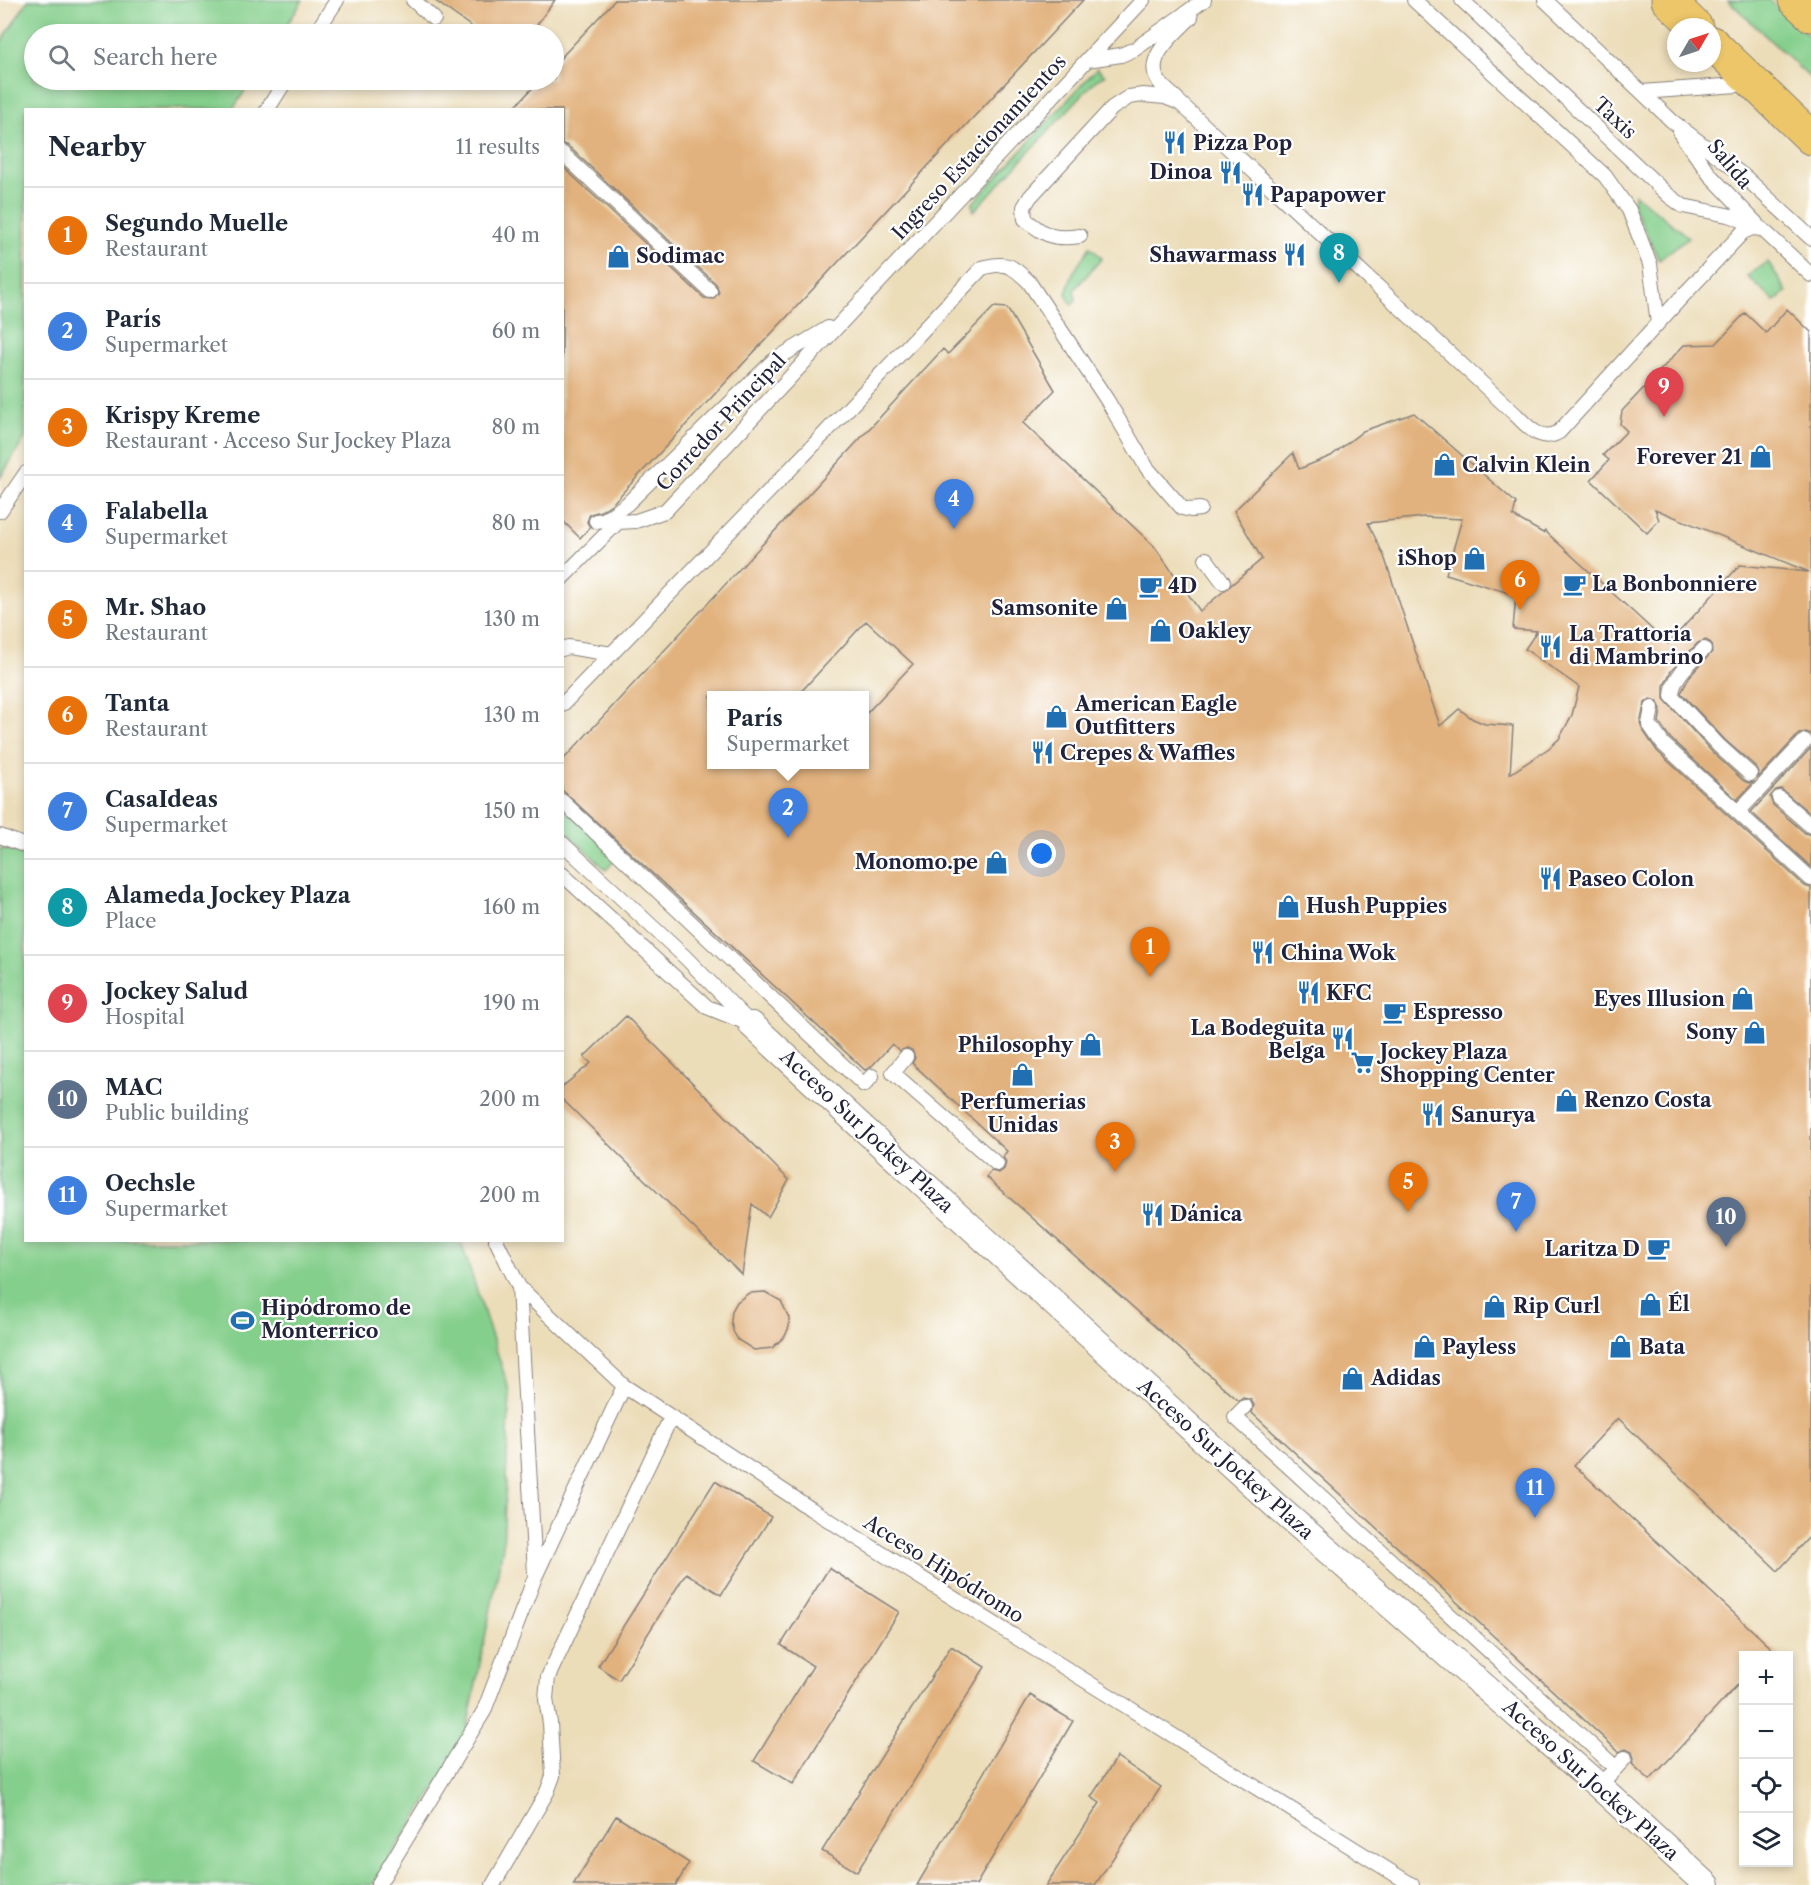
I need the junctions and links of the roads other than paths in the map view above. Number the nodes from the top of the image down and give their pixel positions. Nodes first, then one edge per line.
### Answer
1 (337, 0) edge
2 (413, 0) edge
3 (1143, 0) edge
4 (1205, 0) edge
5 (1414, 0) edge
6 (1462, 0) edge
7 (1545, 0) edge
8 (1668, 0) edge
9 (1795, 0) edge
10 (1811, 15) edge
11 (1687, 18) edge
12 (434, 20) dead end
13 (321, 24) edge
14 (1721, 52) edge
15 (1088, 60) junction
16 (1754, 84) junction
17 (280, 90) edge
18 (1642, 92) junction
19 (1180, 103) junction
20 (268, 108) edge
21 (1671, 121) junction
22 (1811, 138) edge
23 (564, 155) edge
24 (1762, 229) junction
25 (1080, 236) dead end
26 (1811, 238) edge
27 (1811, 276) edge
28 (710, 291) dead end
29 (843, 319) junction
30 (1658, 323) junction
31 (24, 476) edge
32 (1200, 509) dead end
33 (0, 511) edge
34 (596, 521) dead end
35 (1206, 559) dead end
36 (564, 576) edge
37 (1223, 582) dead end
38 (564, 648) edge
39 (1704, 649) dead end
40 (612, 654) junction
41 (564, 703) edge
42 (1652, 708) dead end
43 (1805, 741) dead end
44 (1750, 774) dead end
45 (1779, 798) dead end
46 (564, 803) edge
47 (1738, 812) junction
48 (1811, 826) edge
49 (0, 836) edge
50 (24, 845) edge
51 (564, 845) edge
52 (564, 876) edge
53 (1811, 879) edge
54 (752, 1025) junction
55 (906, 1057) dead end
56 (872, 1076) dead end
57 (997, 1164) dead end
58 (497, 1242) edge
59 (519, 1287) junction
60 (624, 1386) junction
61 (1245, 1407) dead end
62 (671, 1417) junction
63 (535, 1576) junction
64 (1613, 1770) junction
65 (378, 1885) edge
66 (493, 1885) edge
67 (1412, 1885) edge
68 (1707, 1885) edge

1 - 13 lane
2 - 12 lane
3 - 15 lane, Ingreso Estacionamientos
4 - 15 lane
4 - 19 lane
5 - 30 lane
6 - 24 lane, Taxis
7 - 18 lane
8 - 11 highway
9 - 10 highway
14 - 16 highway
15 - 29 lane, Ingreso Estacionamientos
16 - 18 lane
16 - 22 highway
17 - 20 lane
18 - 21 lane
19 - 25 lane
19 - 30 lane
21 - 24 lane, Salida
21 - 26 lane
23 - 28 lane
24 - 27 lane, Salida
24 - 30 lane
29 - 34 lane
29 - 36 lane, Corredor Principal
31 - 33 lane
32 - 40 lane
35 - 37 lane
38 - 40 lane
39 - 44 lane
40 - 41 lane
42 - 47 lane
43 - 47 lane
45 - 48 lane
46 - 56 lane
47 - 53 lane
49 - 50 lane
51 - 54 lane
52 - 54 lane
54 - 64 street, Acceso Sur Jockey Plaza
55 - 57 lane
58 - 59 lane, Acceso Hipódromo
59 - 60 lane, Acceso Hipódromo
59 - 63 lane
60 - 62 lane, Acceso Hipódromo
60 - 63 lane
61 - 64 lane
62 - 66 lane
62 - 67 lane, Acceso Hipódromo
63 - 65 lane
64 - 68 street, Acceso Sur Jockey Plaza

